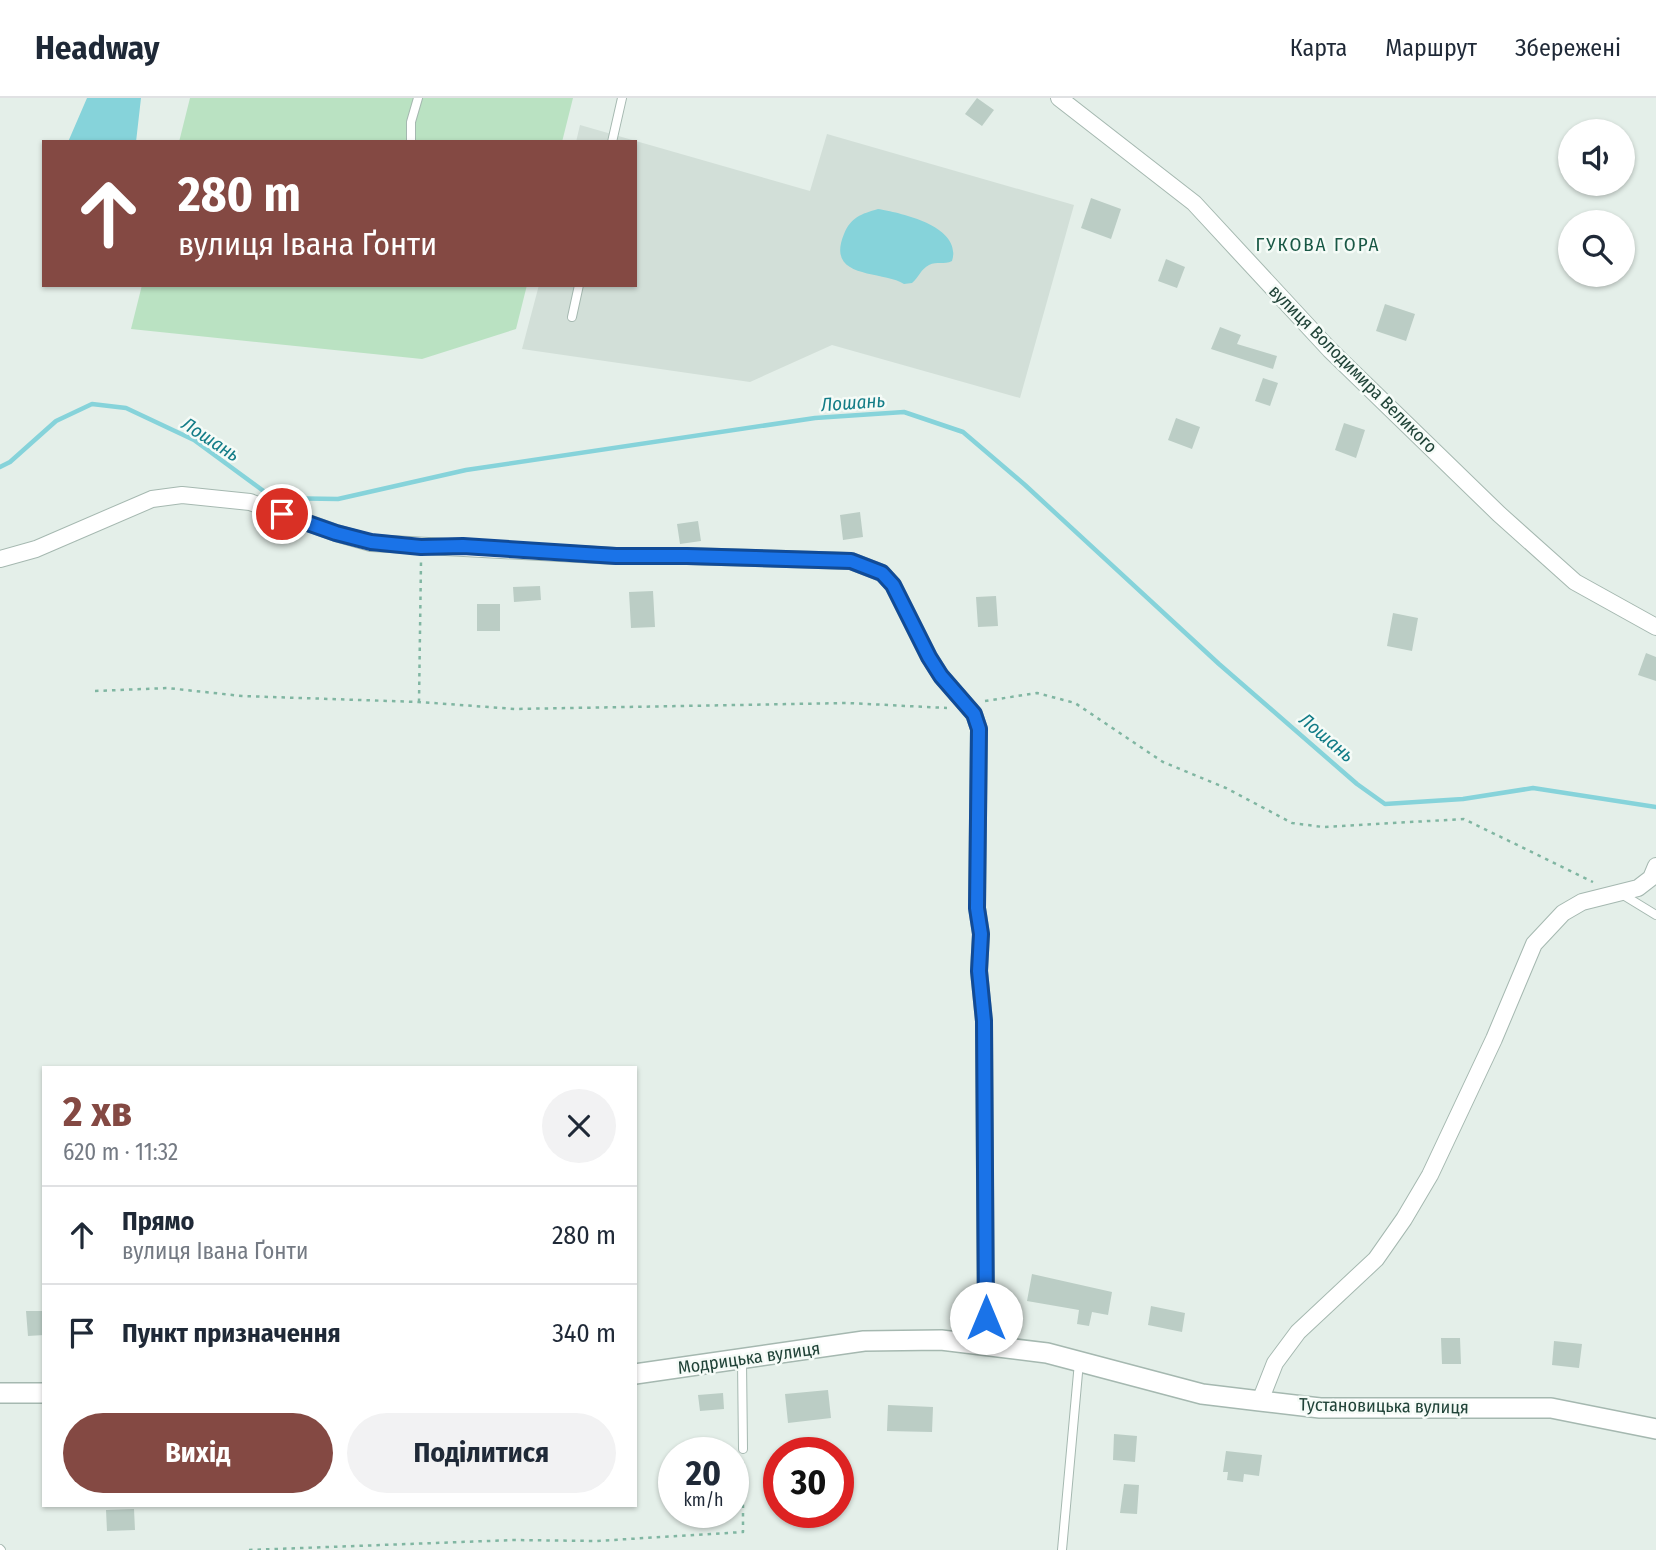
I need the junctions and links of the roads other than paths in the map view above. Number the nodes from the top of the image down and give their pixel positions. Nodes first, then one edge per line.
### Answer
1 (418, 98) edge
2 (622, 98) edge
3 (1059, 98) edge
4 (411, 140) edge
5 (612, 140) edge
6 (579, 287) edge
7 (572, 317) dead end
8 (0, 559) edge
9 (1656, 627) edge
10 (1656, 866) edge
11 (1620, 893) junction
12 (1656, 915) edge
13 (864, 1341) joint
14 (986, 1345) junction
15 (742, 1359) junction
16 (1079, 1362) junction
17 (637, 1374) edge
18 (42, 1393) edge
19 (0, 1394) edge
20 (1260, 1401) junction
21 (1656, 1429) edge
22 (743, 1437) edge
23 (1062, 1550) edge

1 - 4 lane
2 - 5 lane
3 - 9 street, вулиця Володимира Великого
6 - 7 lane
8 - 14 street
10 - 11 street
11 - 12 lane
11 - 20 street
13 - 14 street, Тустановицька вулиця
13 - 15 street, Модрицька вулиця
14 - 16 street, Тустановицька вулиця
15 - 17 street, Модрицька вулиця
15 - 22 lane
16 - 20 street, Тустановицька вулиця
16 - 23 lane
18 - 19 street
20 - 21 street, Тустановицька вулиця

